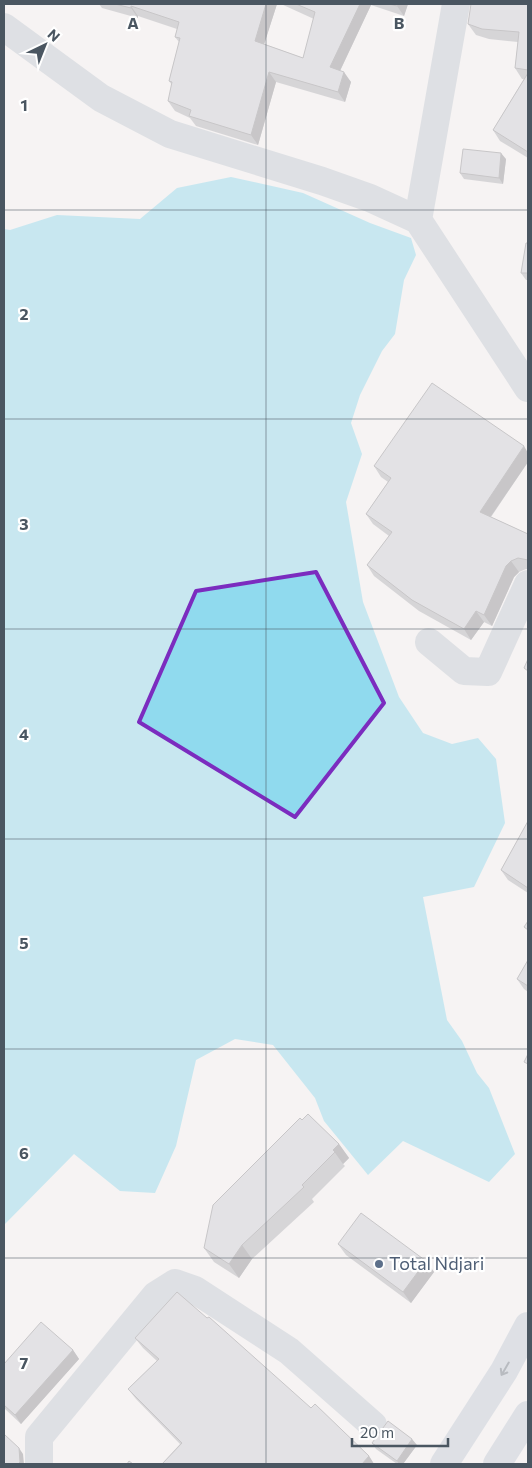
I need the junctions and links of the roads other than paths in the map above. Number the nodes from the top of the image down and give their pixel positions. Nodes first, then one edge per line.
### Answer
1 (456, 4) edge
2 (4, 27) edge
3 (418, 220) junction
4 (528, 388) edge
5 (528, 584) edge
6 (429, 642) dead end
7 (528, 1326) edge
8 (528, 1414) edge
9 (373, 1425) dead end
10 (39, 1464) edge
11 (444, 1464) edge
12 (497, 1464) edge

1 - 3 street
2 - 3 street
3 - 4 street
5 - 6 street
7 -> 11 main road
8 - 12 main road
9 - 10 street

